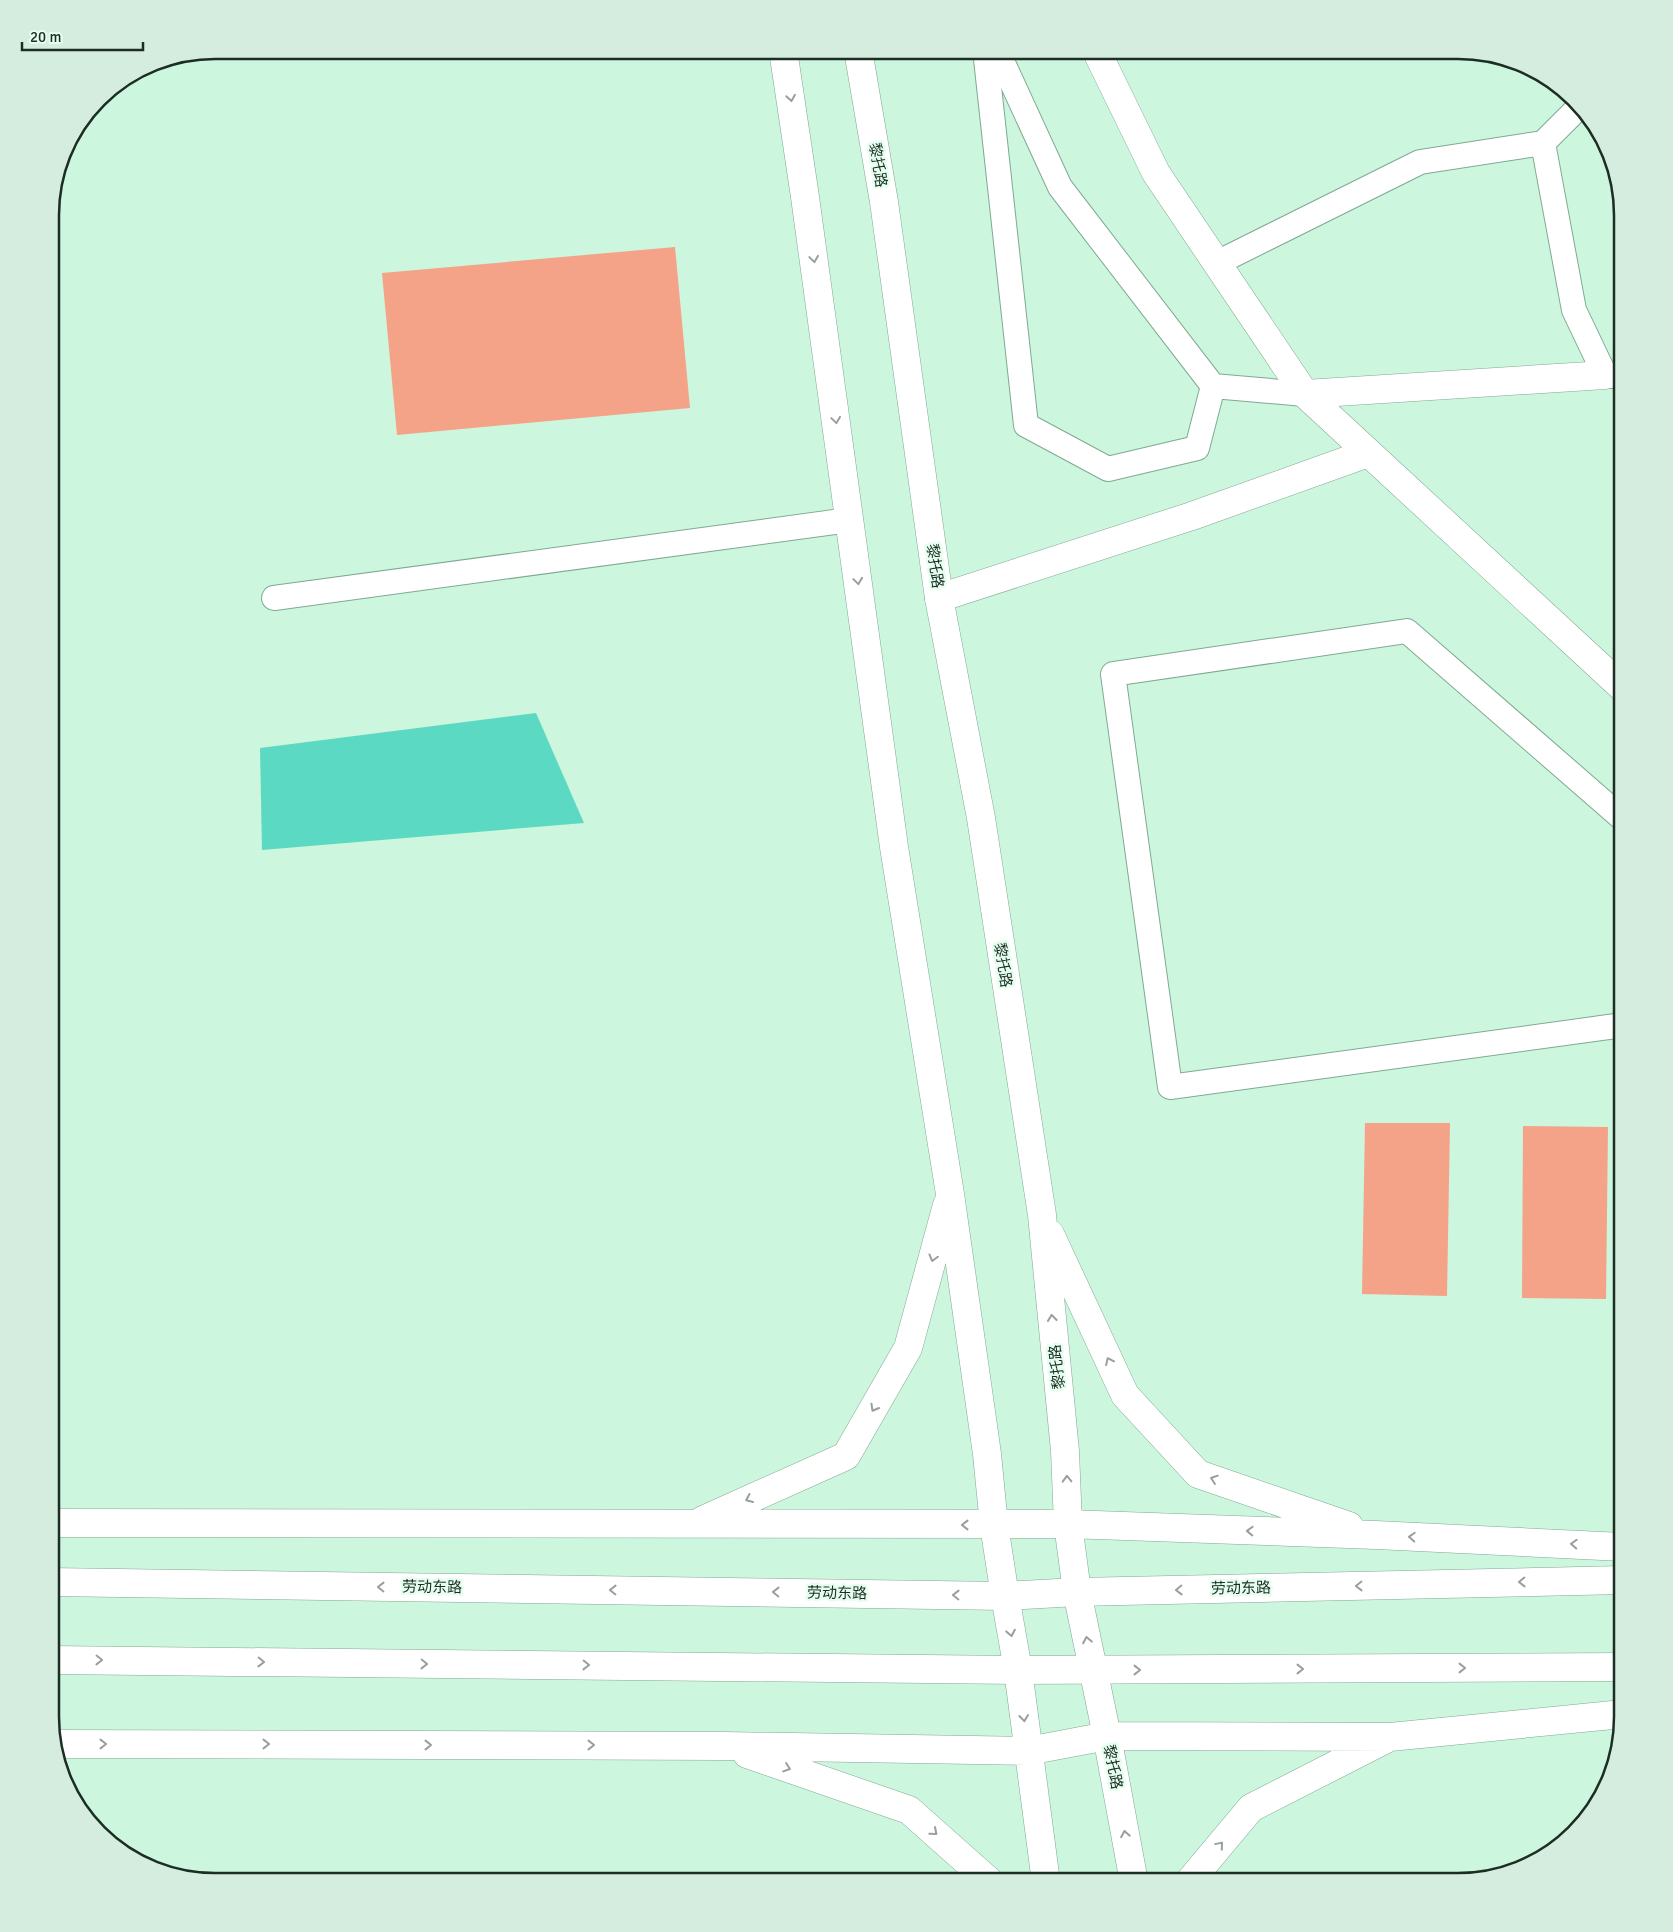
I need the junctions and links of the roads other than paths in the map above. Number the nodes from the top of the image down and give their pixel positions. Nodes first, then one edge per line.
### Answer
1 (784, 59) edge
2 (860, 59) edge
3 (986, 59) edge
4 (1001, 59) edge
5 (1100, 59) edge
6 (1575, 111) edge
7 (1543, 143) junction
8 (1217, 264) junction
9 (1614, 376) edge
10 (1213, 386) junction
11 (1305, 394) junction
12 (1368, 453) junction
13 (849, 520) junction
14 (274, 598) dead end
15 (939, 598) junction
16 (1614, 680) edge
17 (1614, 811) edge
18 (1614, 1026) edge
19 (950, 1194) junction
20 (1042, 1215) junction
21 (59, 1523) edge
22 (693, 1524) junction
23 (1068, 1524) junction
24 (994, 1525) junction
25 (1376, 1535) junction
26 (1614, 1547) edge
27 (1614, 1580) edge
28 (59, 1582) edge
29 (1078, 1592) junction
30 (1004, 1596) junction
31 (59, 1660) edge
32 (1614, 1667) edge
33 (1018, 1670) junction
34 (1093, 1670) junction
35 (1614, 1715) edge
36 (1108, 1736) junction
37 (1390, 1737) junction
38 (61, 1744) edge
39 (725, 1746) junction
40 (1028, 1751) junction
41 (980, 1873) edge
42 (1045, 1873) edge
43 (1132, 1873) edge
44 (1196, 1873) edge

1 -> 13 main road
2 - 15 main road, 黎托路
3 - 10 lane
4 - 10 lane
5 - 8 main road
6 - 7 lane
7 - 8 lane
7 - 9 lane
8 - 11 main road
9 - 11 main road
10 - 11 lane
11 - 12 main road
12 - 15 main road
12 - 16 main road
13 - 14 lane
13 -> 19 main road
15 - 20 main road, 黎托路
17 - 18 lane
19 -> 22 main road
19 - 24 main road
23 -> 20 main road, 黎托路
25 -> 20 main road
21 - 22 main road
24 -> 22 main road
23 - 24 main road
25 -> 23 main road
23 - 29 main road, 黎托路
24 - 30 main road
26 -> 25 main road
27 -> 29 main road, 劳动东路
30 -> 28 main road, 劳动东路
29 - 30 main road, 劳动东路
34 -> 29 main road, 黎托路
30 -> 33 main road
31 -> 33 main road
34 -> 32 main road
33 - 34 main road
33 -> 40 main road
34 - 36 main road, 黎托路
35 - 37 main road
36 - 37 main road
36 - 40 main road
43 -> 36 main road, 黎托路
44 -> 37 main road
38 -> 39 main road
39 - 40 main road
39 -> 41 main road
40 - 42 main road

